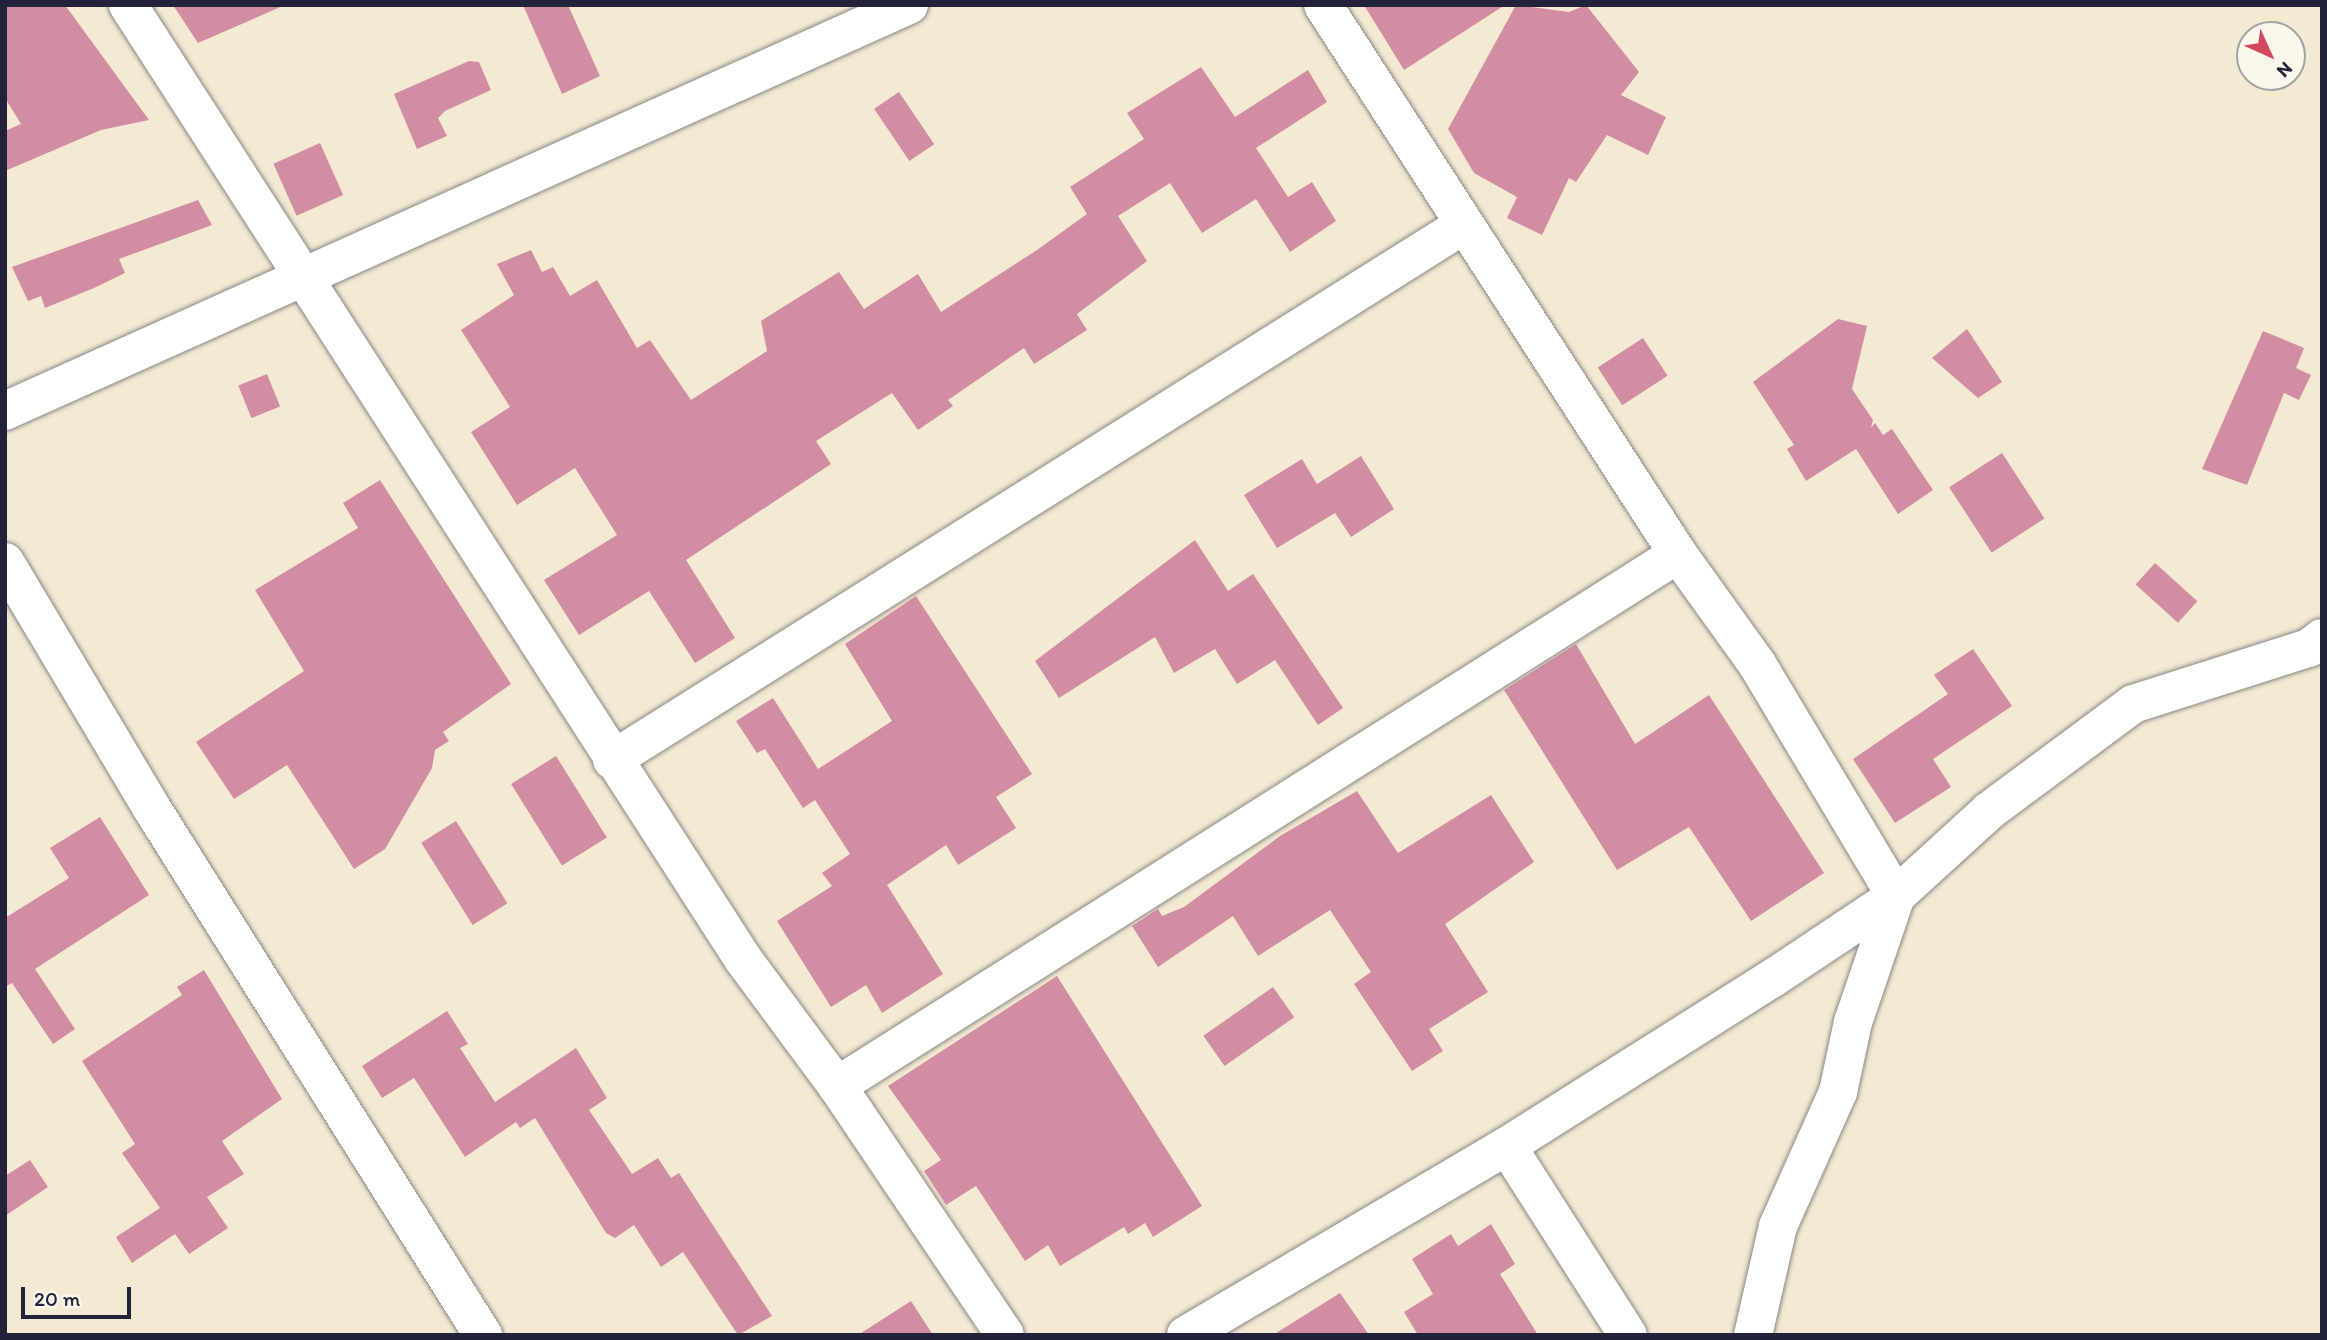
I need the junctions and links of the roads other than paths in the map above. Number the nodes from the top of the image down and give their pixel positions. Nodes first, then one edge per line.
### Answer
1 (128, 5) edge
2 (909, 5) edge
3 (1323, 5) edge
4 (1465, 224) junction
5 (307, 277) junction
6 (5, 411) edge
7 (1678, 554) junction
8 (5, 562) edge
9 (2322, 638) edge
10 (612, 760) junction
11 (1896, 896) junction
12 (837, 1086) junction
13 (1507, 1146) junction
14 (483, 1335) edge
15 (1005, 1335) edge
16 (1186, 1335) edge
17 (1628, 1335) edge
18 (1752, 1335) edge

1 - 5 street
2 - 5 street
3 - 4 street
4 - 7 street
4 - 10 street
5 - 6 street
5 - 10 street
7 - 11 street
7 - 12 street
8 - 14 street
9 - 11 street
10 - 12 street
11 - 13 street
11 - 18 street
12 - 15 street
13 - 16 street
13 - 17 street

